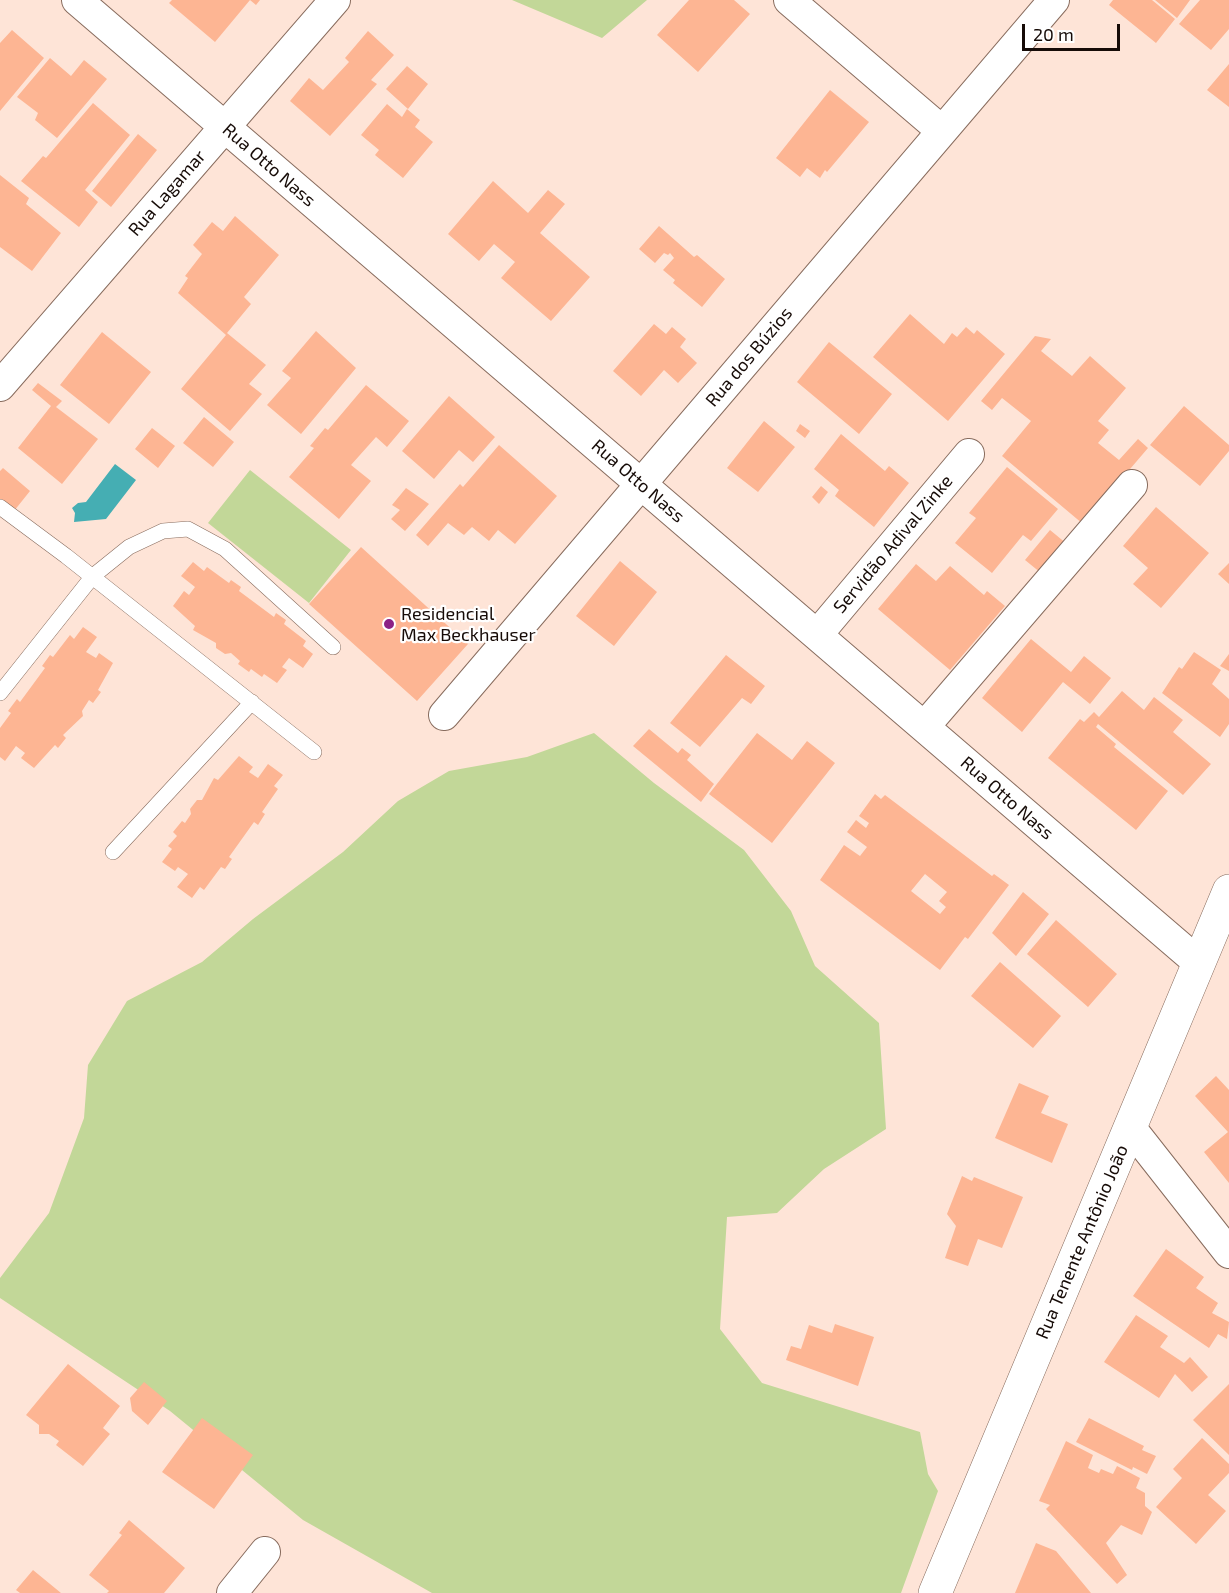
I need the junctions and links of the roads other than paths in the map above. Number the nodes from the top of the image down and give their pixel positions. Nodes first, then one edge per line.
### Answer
1 (76, 0) edge
2 (334, 0) edge
3 (789, 0) edge
4 (1054, 0) edge
5 (225, 127) junction
6 (942, 132) junction
7 (0, 386) edge
8 (969, 454) dead end
9 (641, 484) junction
10 (1132, 484) dead end
11 (0, 507) edge
12 (93, 576) junction
13 (817, 635) junction
14 (333, 647) dead end
15 (0, 693) edge
16 (252, 702) junction
17 (444, 715) dead end
18 (924, 727) junction
19 (314, 752) dead end
20 (112, 852) dead end
21 (1229, 891) edge
22 (1199, 963) junction
23 (1130, 1127) junction
24 (1229, 1253) edge
25 (265, 1552) dead end
26 (232, 1593) edge
27 (935, 1593) edge

1 - 5 street, Rua Otto Nass
2 - 5 street, Rua Lagamar
3 - 6 street
4 - 6 street, Rua dos Búzios
5 - 7 street, Rua Lagamar
5 - 9 street, Rua Otto Nass
6 - 9 street, Rua dos Búzios
8 - 13 street, Servidão Adival Zinke
9 - 13 street, Rua Otto Nass
9 - 17 street, Rua dos Búzios
10 - 18 street
11 - 12 lane
12 - 14 lane
12 - 15 lane
12 - 16 lane
13 - 18 street, Rua Otto Nass
16 - 19 lane
16 - 20 lane
18 - 22 street, Rua Otto Nass
21 - 22 main road, Rua Tenente Antônio João
22 - 23 main road, Rua Tenente Antônio João
23 - 24 street
23 - 27 main road, Rua Tenente Antônio João
25 - 26 street

